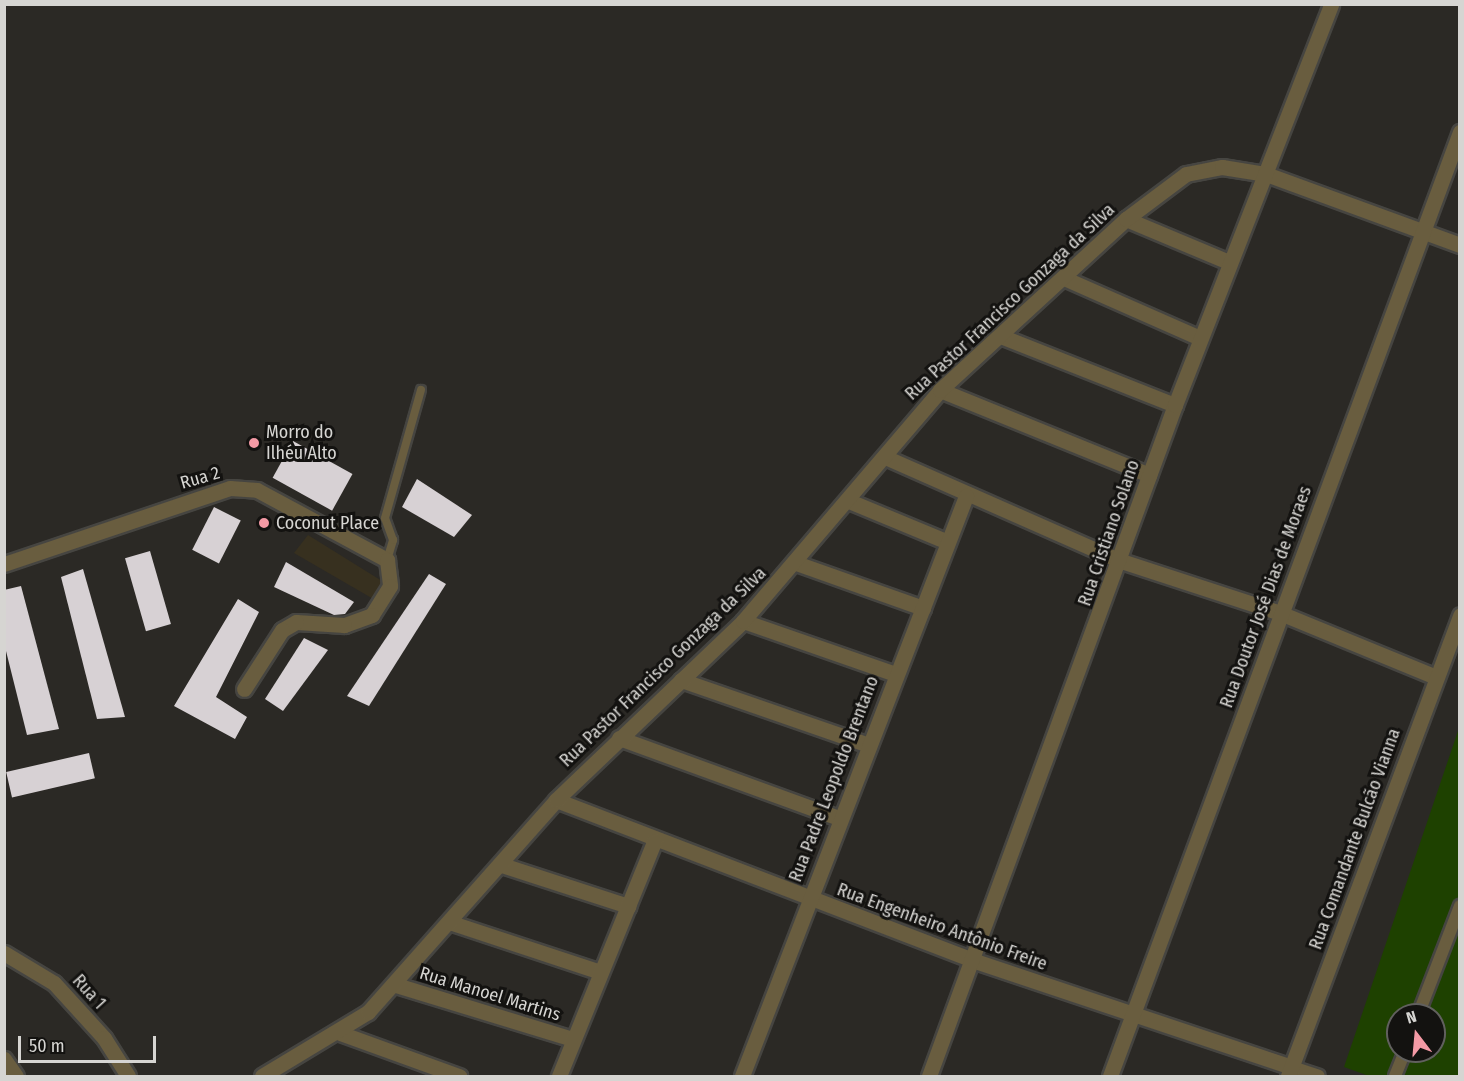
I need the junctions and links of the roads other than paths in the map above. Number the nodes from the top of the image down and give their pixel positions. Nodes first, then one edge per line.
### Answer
1 (1331, 4) edge
2 (1460, 132) edge
3 (1266, 174) junction
4 (1126, 219) junction
5 (1424, 232) junction
6 (1460, 245) edge
7 (1229, 262) junction
8 (1066, 279) junction
9 (1003, 337) junction
10 (1200, 338) junction
11 (421, 390) dead end
12 (940, 390) junction
13 (1175, 405) junction
14 (885, 457) junction
15 (1149, 474) junction
16 (966, 496) junction
17 (849, 501) junction
18 (948, 542) junction
19 (387, 560) junction
20 (1121, 561) junction
21 (796, 562) junction
22 (4, 564) edge
23 (923, 608) junction
24 (1280, 613) junction
25 (1460, 615) edge
26 (743, 621) junction
27 (894, 674) junction
28 (1436, 677) junction
29 (681, 680) junction
30 (244, 689) dead end
31 (619, 738) junction
32 (869, 745) junction
33 (556, 800) junction
34 (841, 819) junction
35 (654, 842) junction
36 (502, 864) junction
37 (809, 899) junction
38 (628, 906) junction
39 (1460, 906) edge
40 (452, 923) junction
41 (4, 953) edge
42 (972, 960) junction
43 (600, 972) junction
44 (396, 985) junction
45 (1423, 1003) edge
46 (1132, 1014) junction
47 (339, 1033) junction
48 (573, 1040) junction
49 (4, 1059) edge
50 (1290, 1072) edge
51 (16, 1077) edge
52 (128, 1077) edge
53 (262, 1077) edge
54 (459, 1077) edge
55 (559, 1077) edge
56 (742, 1077) edge
57 (929, 1077) edge
58 (1110, 1077) edge
59 (1319, 1077) edge

1 - 3 street, Rua Cristiano Solano
2 - 5 street, Rua Doutor José Dias de Moraes
3 - 4 street, Rua Pastor Francisco Gonzaga da Silva
3 - 5 street
3 - 7 street, Rua Cristiano Solano
4 - 7 street
4 - 8 street, Rua Pastor Francisco Gonzaga da Silva
5 - 6 street
5 - 24 street, Rua Doutor José Dias de Moraes
7 - 10 street, Rua Cristiano Solano
8 - 9 street, Rua Pastor Francisco Gonzaga da Silva
8 - 10 street
9 - 12 street, Rua Pastor Francisco Gonzaga da Silva
9 - 13 street
10 - 13 street, Rua Cristiano Solano
11 - 19 lane
12 - 14 street, Rua Pastor Francisco Gonzaga da Silva
12 - 15 street
13 - 15 street, Rua Cristiano Solano
14 - 16 street
14 - 17 street, Rua Pastor Francisco Gonzaga da Silva
15 - 20 street, Rua Cristiano Solano
16 - 18 street, Rua Padre Leopoldo Brentano
16 - 20 street
17 - 18 street
17 - 21 street, Rua Pastor Francisco Gonzaga da Silva
18 - 23 street, Rua Padre Leopoldo Brentano
19 - 22 street, Rua 2
19 - 30 street
20 - 24 street
20 - 42 street, Rua Cristiano Solano
21 - 23 street
21 - 26 street, Rua Pastor Francisco Gonzaga da Silva
23 - 27 street, Rua Padre Leopoldo Brentano
24 - 28 street
24 - 46 street, Rua Doutor José Dias de Moraes
25 - 28 street, Rua Comandante Bulcão Vianna
26 - 27 street
26 - 29 street, Rua Pastor Francisco Gonzaga da Silva
27 - 32 street, Rua Padre Leopoldo Brentano
28 - 50 street, Rua Comandante Bulcão Vianna
29 - 31 street, Rua Pastor Francisco Gonzaga da Silva
29 - 32 street
31 - 33 street, Rua Pastor Francisco Gonzaga da Silva
31 - 34 street
32 - 34 street, Rua Padre Leopoldo Brentano
33 - 35 street, Rua Engenheiro Antônio Freire
33 - 36 street, Rua Pastor Francisco Gonzaga da Silva
34 - 37 street, Rua Padre Leopoldo Brentano
35 - 37 street, Rua Engenheiro Antônio Freire
35 - 38 street
36 - 38 street
36 - 40 street, Rua Pastor Francisco Gonzaga da Silva
37 - 42 street, Rua Engenheiro Antônio Freire
37 - 56 street, Rua Padre Leopoldo Brentano
38 - 43 street
39 - 45 street
40 - 43 street
40 - 44 street, Rua Pastor Francisco Gonzaga da Silva
41 - 52 street, Rua 1
42 - 46 street, Rua Engenheiro Antônio Freire
42 - 57 street, Rua Cristiano Solano
43 - 48 street
44 - 47 street, Rua Pastor Francisco Gonzaga da Silva
44 - 48 street, Rua Manoel Martins
46 - 50 street, Rua Engenheiro Antônio Freire
46 - 58 street, Rua Doutor José Dias de Moraes
47 - 53 street, Rua Pastor Francisco Gonzaga da Silva
47 - 54 street
48 - 55 street
49 - 51 street
50 - 59 street, Rua Engenheiro Antônio Freire

